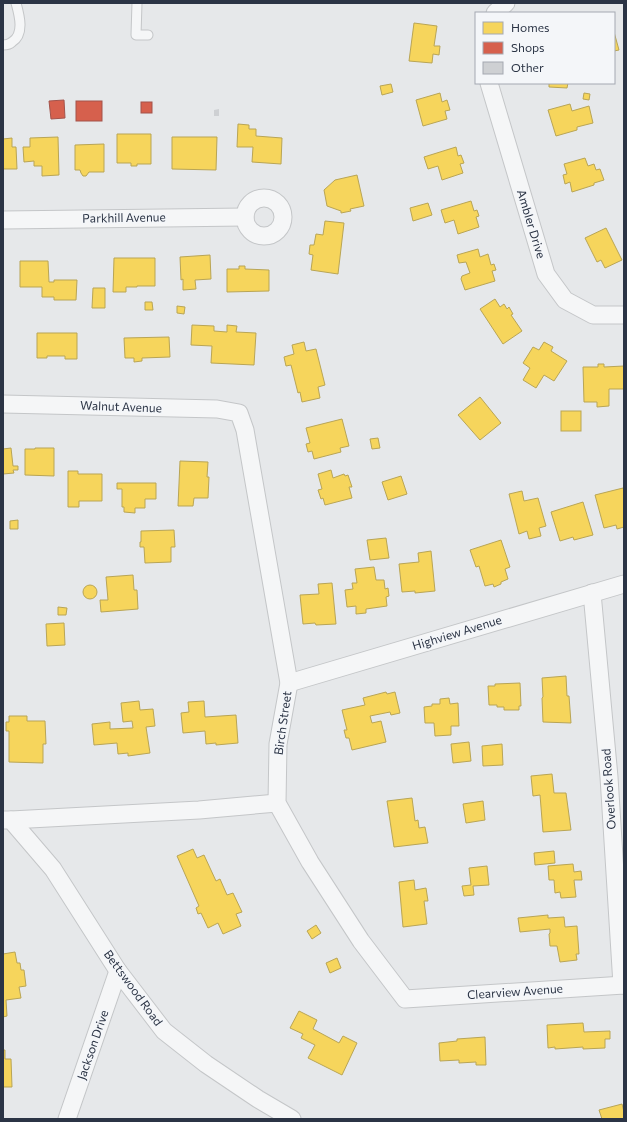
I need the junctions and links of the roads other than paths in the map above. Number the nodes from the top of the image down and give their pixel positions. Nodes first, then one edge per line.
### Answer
1 (16, 3) edge
2 (137, 3) edge
3 (506, 3) edge
4 (496, 12) edge
5 (148, 35) dead end
6 (3, 46) edge
7 (489, 84) edge
8 (245, 217) dead end
9 (3, 220) edge
10 (624, 314) edge
11 (3, 404) edge
12 (239, 413) joint
13 (624, 584) edge
14 (592, 593) junction
15 (289, 683) junction
16 (277, 803) junction
17 (7, 820) edge
18 (118, 972) junction
19 (623, 985) edge
20 (67, 1119) edge
21 (292, 1119) edge

1 - 6 lane
2 - 5 lane
3 - 4 street
7 - 10 street, Ambler Drive
8 - 9 street, Parkhill Avenue
11 - 12 street, Walnut Avenue
12 - 15 street, Birch Street
13 - 14 street, Highview Avenue
14 - 15 street, Highview Avenue
14 - 19 street, Overlook Road
15 - 16 street, Birch Street
16 - 17 street, Bettswood Road
16 - 19 street, Clearview Avenue
17 - 18 street, Bettswood Road
18 - 20 street, Jackson Drive
18 - 21 street, Bettswood Road

